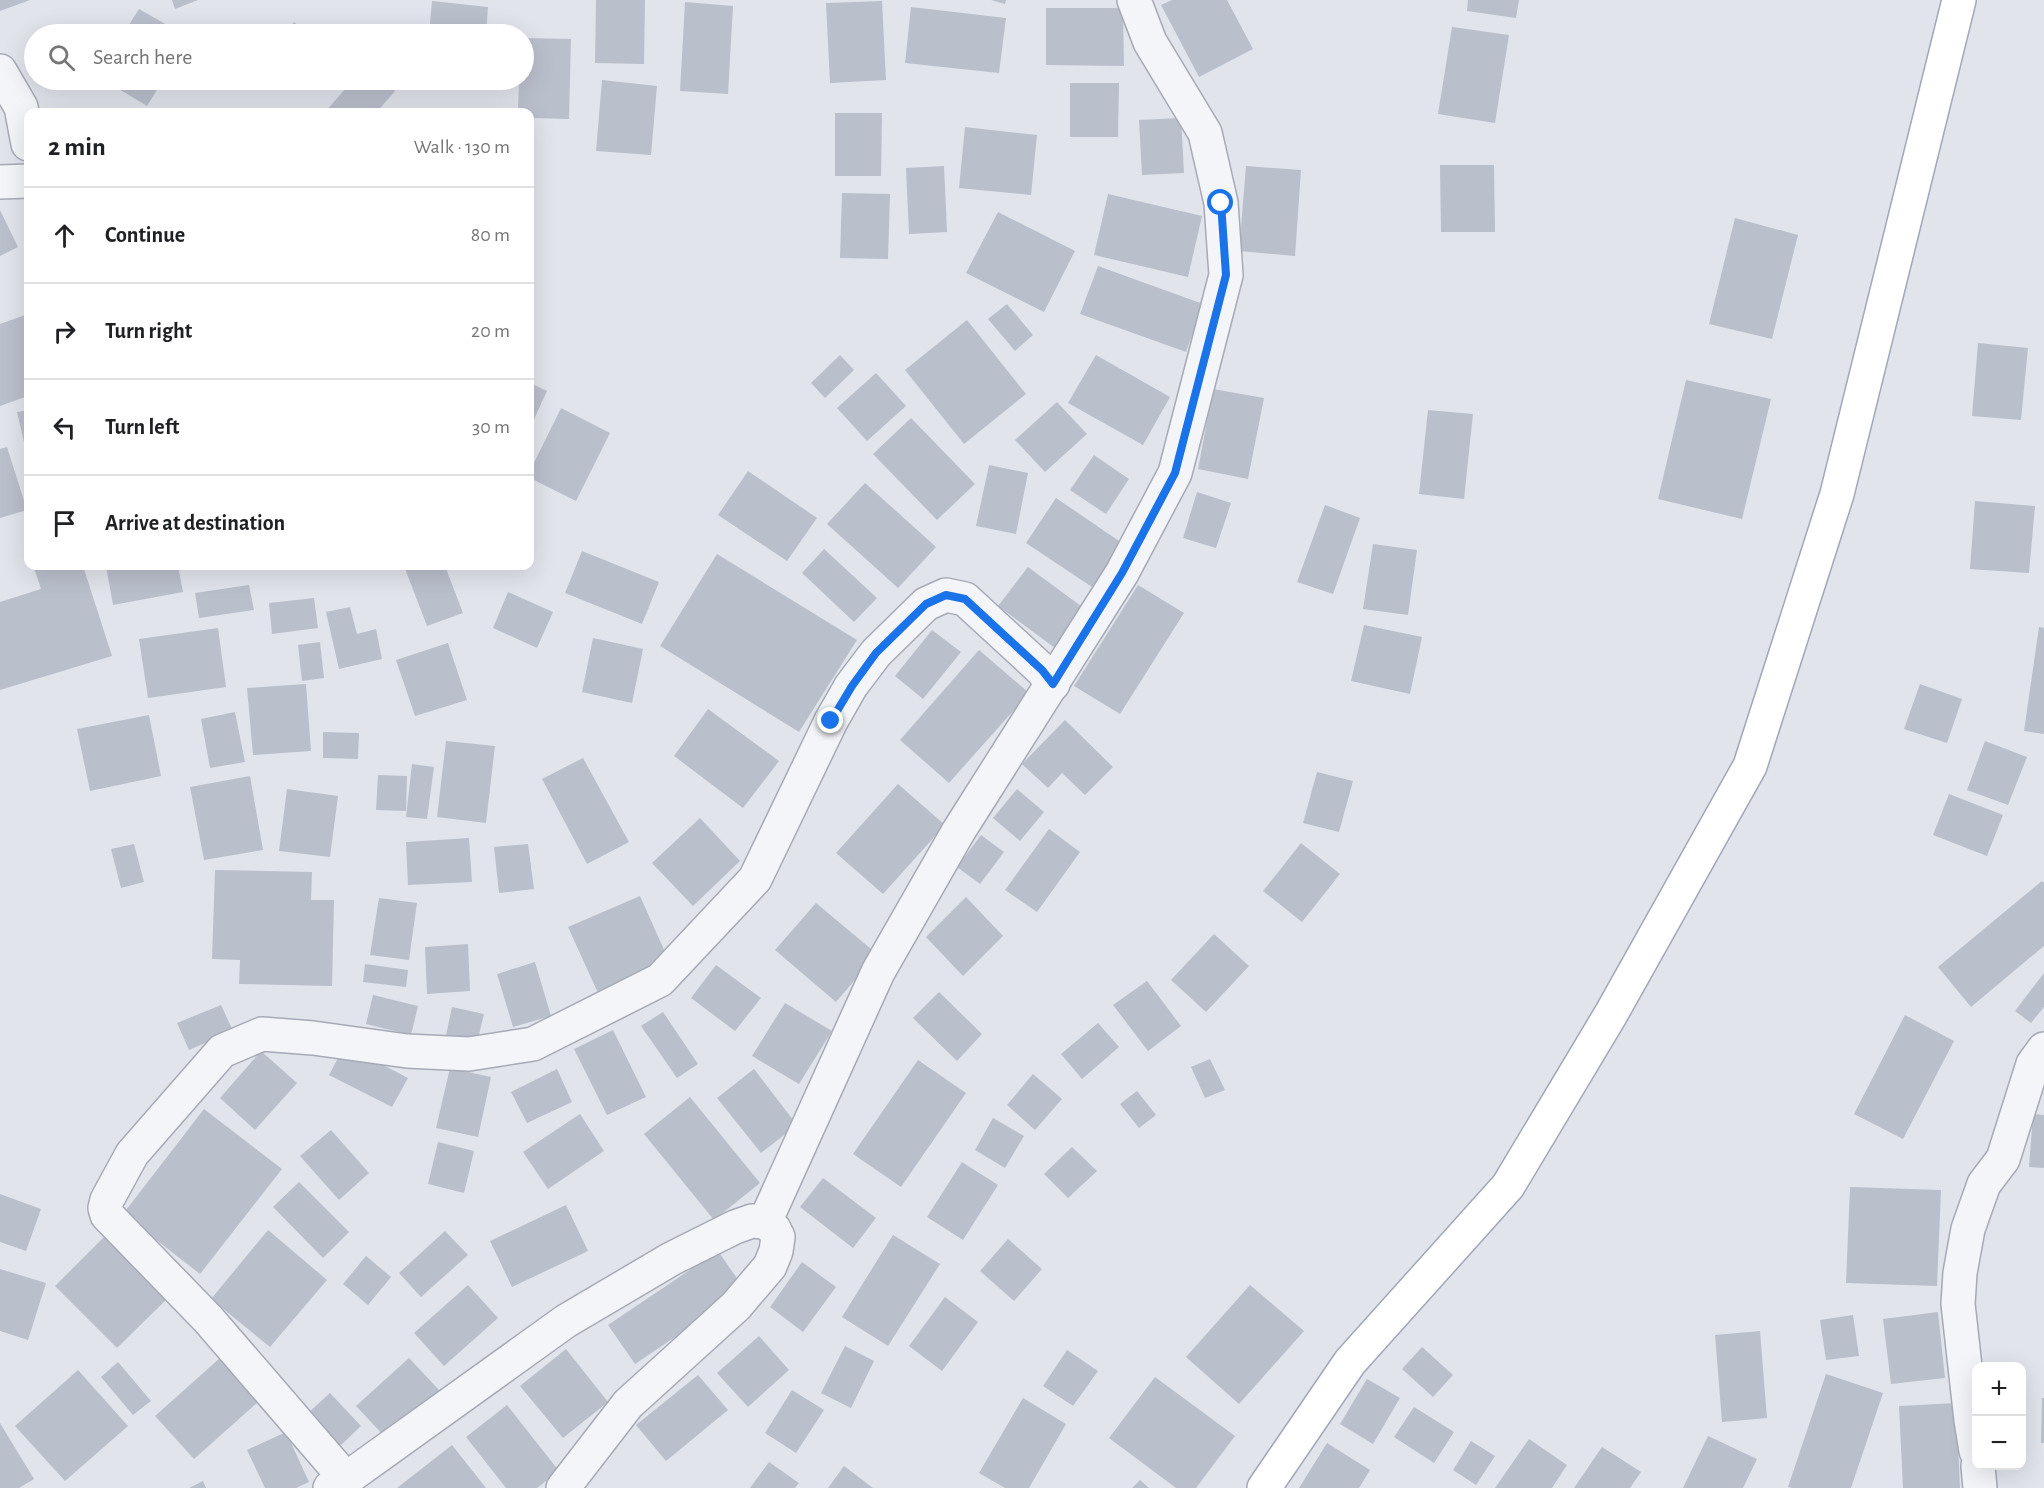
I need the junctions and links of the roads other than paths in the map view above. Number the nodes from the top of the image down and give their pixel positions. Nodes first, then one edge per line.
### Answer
1 (1134, 0) edge
2 (1959, 0) edge
3 (0, 71) edge
4 (24, 123) edge
5 (24, 181) edge
6 (0, 182) edge
7 (1053, 684) junction
8 (2044, 1049) edge
9 (765, 1222) junction
10 (1972, 1425) edge
11 (1978, 1470) edge
12 (338, 1484) edge
13 (563, 1488) edge
14 (1264, 1488) edge
15 (1980, 1488) edge

1 - 7 street
2 - 14 main road
3 - 4 street
5 - 6 street
7 - 9 street
7 - 12 street
8 - 10 street
9 - 12 street
9 - 13 street
11 - 15 street

